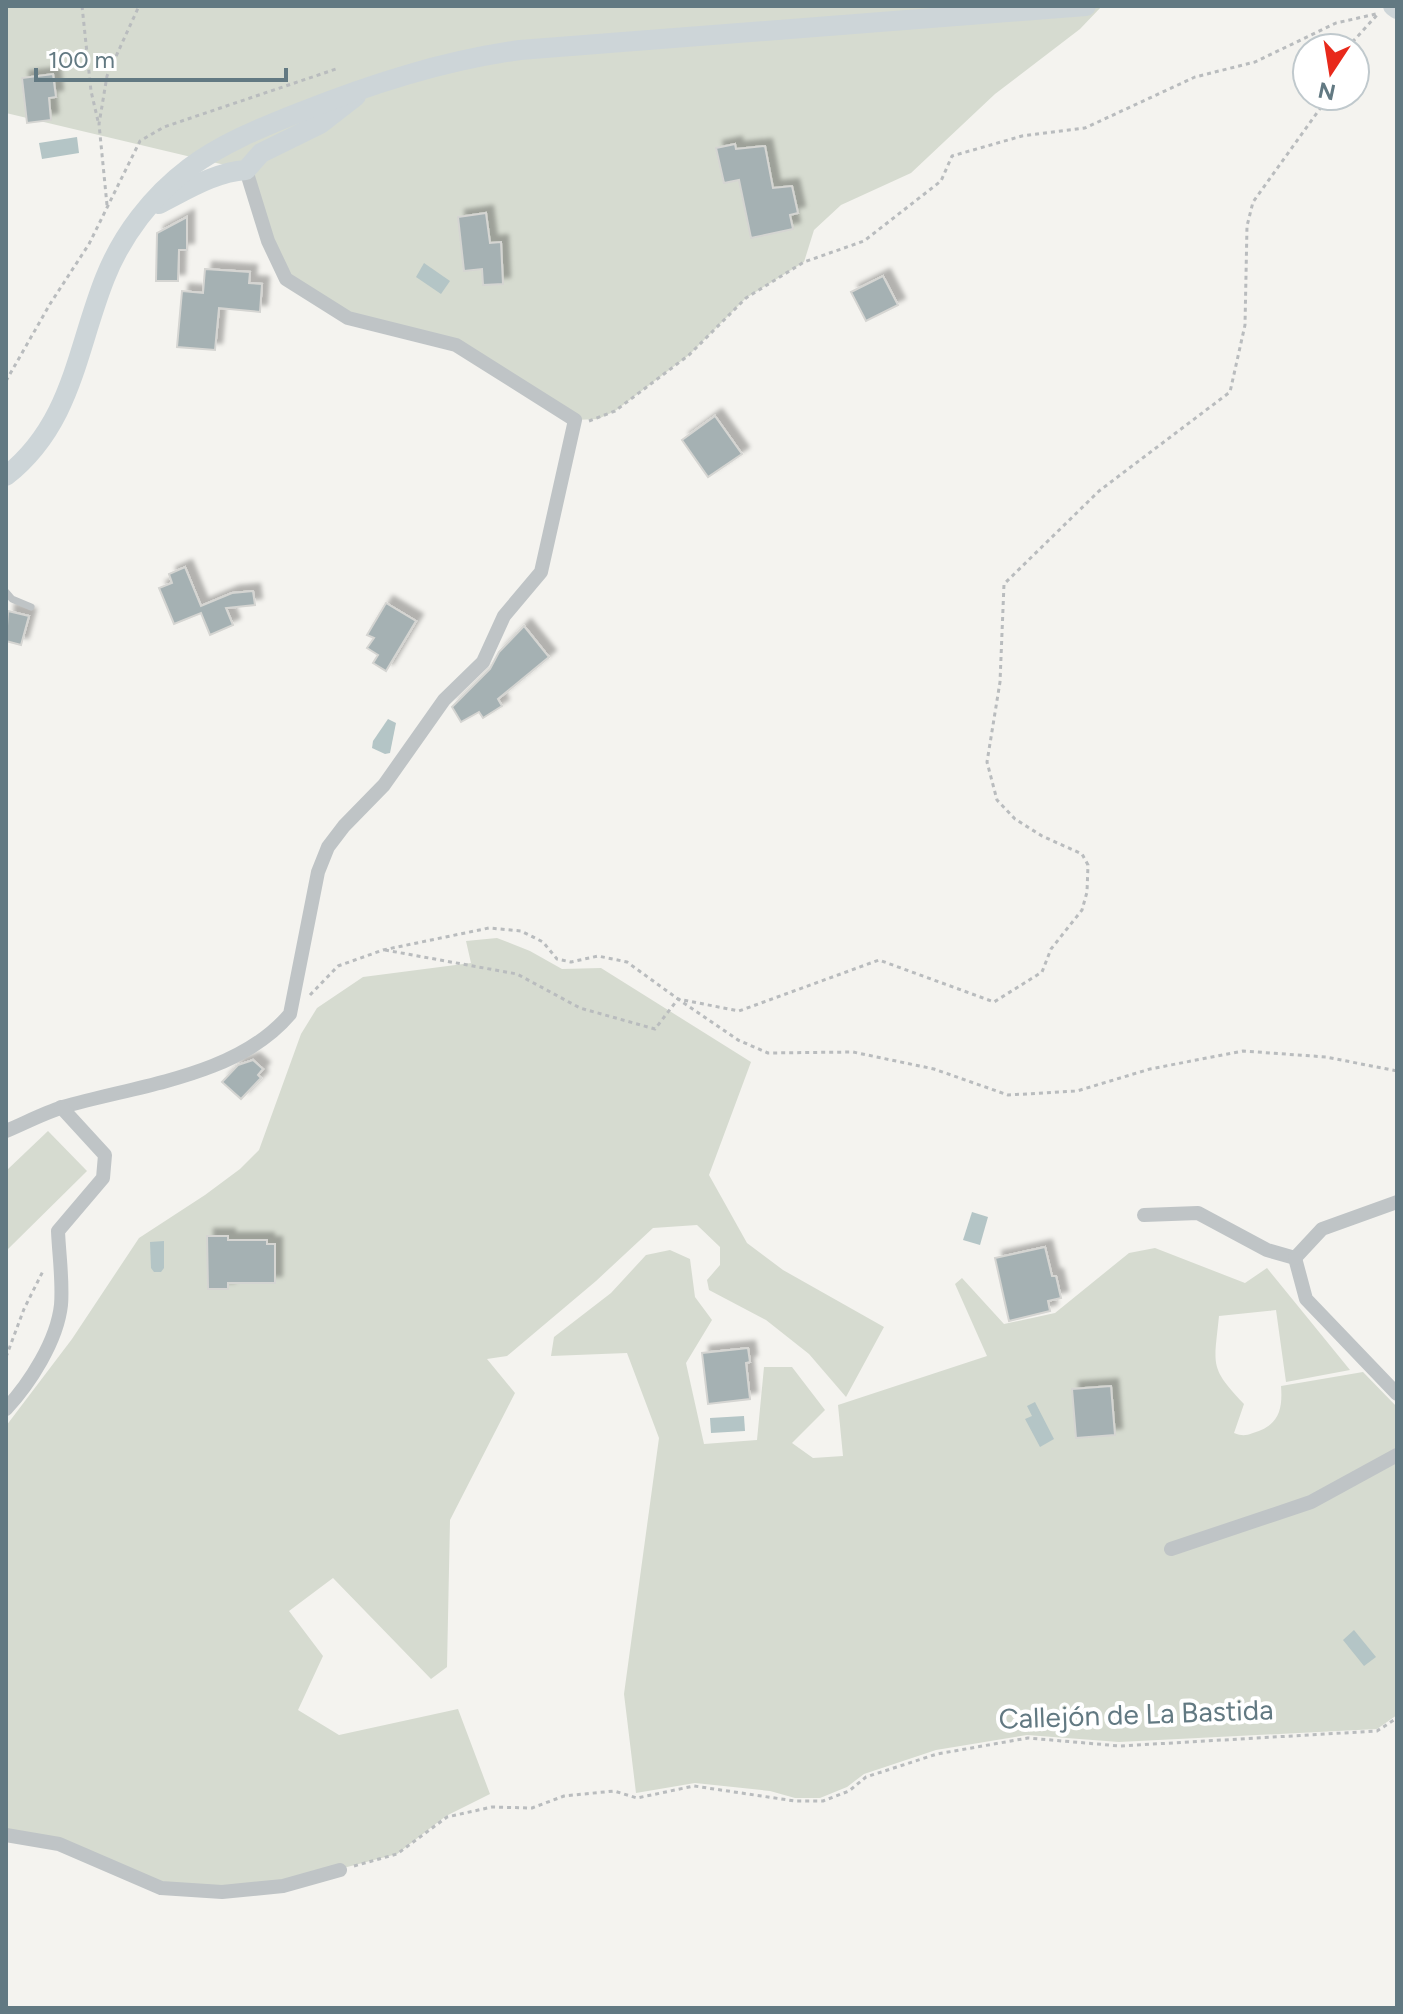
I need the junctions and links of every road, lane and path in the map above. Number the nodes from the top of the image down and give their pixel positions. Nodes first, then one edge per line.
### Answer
1 (82, 6) edge
2 (139, 6) edge
3 (1086, 6) edge
4 (1391, 9) edge
5 (1365, 32) edge
6 (372, 84) junction
7 (1318, 112) edge
8 (99, 124) junction
9 (246, 170) junction
10 (107, 205) dead end
11 (143, 212) junction
12 (575, 420) junction
13 (6, 476) edge
14 (6, 592) edge
15 (31, 607) dead end
16 (383, 950) junction
17 (678, 999) junction
18 (290, 1014) junction
19 (1397, 1071) edge
20 (61, 1107) junction
21 (6, 1131) edge
22 (1397, 1202) edge
23 (1144, 1215) dead end
24 (1295, 1258) junction
25 (45, 1268) dead end
26 (6, 1357) edge
27 (1397, 1394) edge
28 (6, 1409) edge
29 (1397, 1455) edge
30 (1171, 1549) dead end
31 (1397, 1718) edge
32 (6, 1835) edge
33 (340, 1870) joint

1 - 8 path
2 - 8 path
3 - 6 main road
4 - 5 path
4 - 12 path
6 - 9 main road
6 - 11 main road
7 - 17 path
8 - 10 path
9 - 11 main road
9 - 12 street
11 - 13 main road
12 - 18 street
14 - 15 lane
16 - 17 path
16 - 17 path
16 - 18 path
17 - 19 path
18 - 20 street
20 - 21 street
20 - 28 street
22 - 24 street
23 - 24 street
24 - 27 street
25 - 26 path
29 - 30 street
31 - 33 path, Callejón de La Bastida
32 - 33 street

